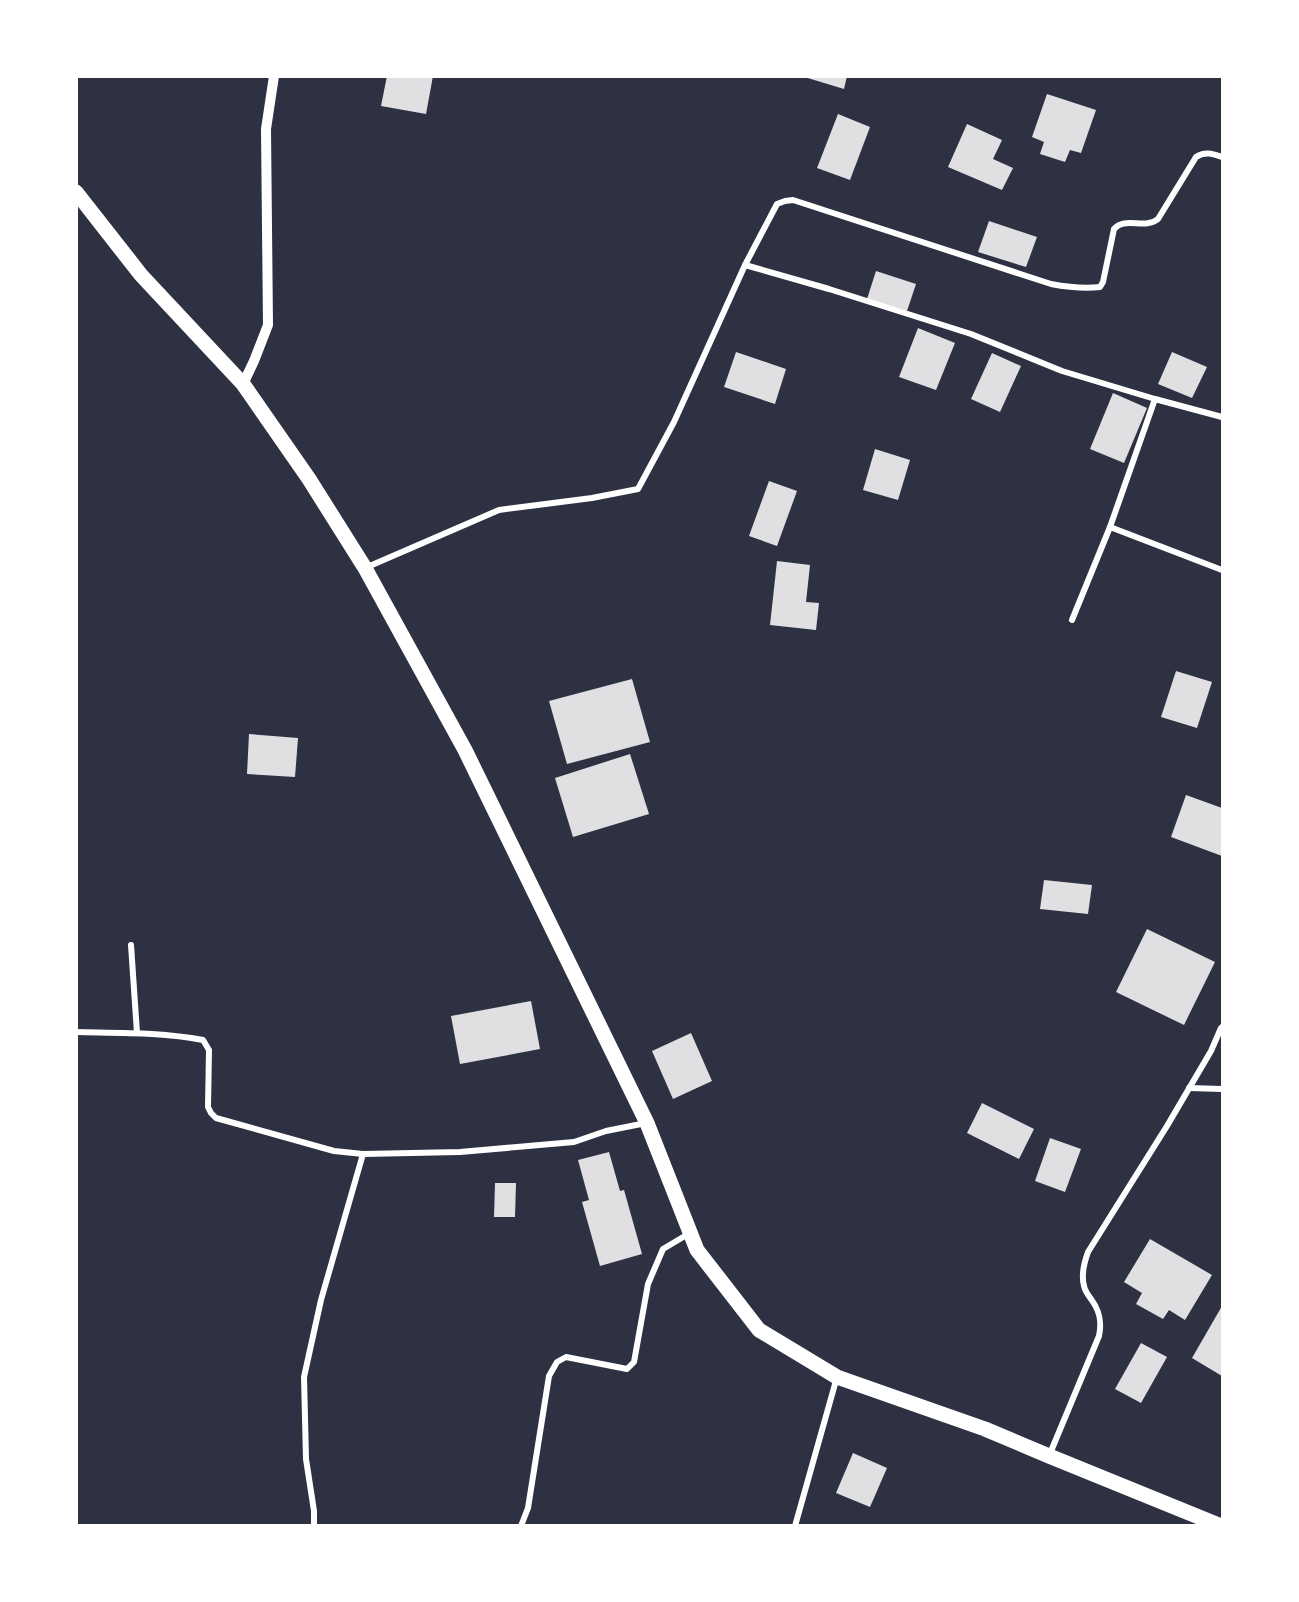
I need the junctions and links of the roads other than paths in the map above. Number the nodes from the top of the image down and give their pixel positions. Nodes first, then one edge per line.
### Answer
1 (274, 76) edge
2 (1222, 157) edge
3 (76, 192) edge
4 (745, 265) junction
5 (243, 384) junction
6 (1155, 399) junction
7 (1222, 417) edge
8 (1110, 527) junction
9 (364, 568) junction
10 (1222, 570) edge
11 (1072, 620) dead end
12 (131, 945) dead end
13 (1222, 1028) edge
14 (76, 1032) edge
15 (137, 1033) junction
16 (1189, 1088) junction
17 (1222, 1089) edge
18 (647, 1123) junction
19 (363, 1155) junction
20 (691, 1233) junction
21 (837, 1377) junction
22 (1049, 1456) junction
23 (314, 1526) edge
24 (521, 1526) edge
25 (795, 1526) edge
26 (1221, 1526) edge

1 - 5 street
2 - 4 street
3 - 5 main road
4 - 6 street
4 - 9 street
5 - 9 main road
6 - 7 street
6 - 8 street
8 - 10 street
8 - 11 street
9 - 18 main road
12 - 15 street
13 - 16 street
14 - 15 street
15 - 19 street
16 - 17 street
16 - 22 street
18 - 19 street
18 - 20 main road
19 - 23 street
20 - 21 main road
20 - 24 street
21 - 22 main road
21 - 25 street
22 - 26 main road

